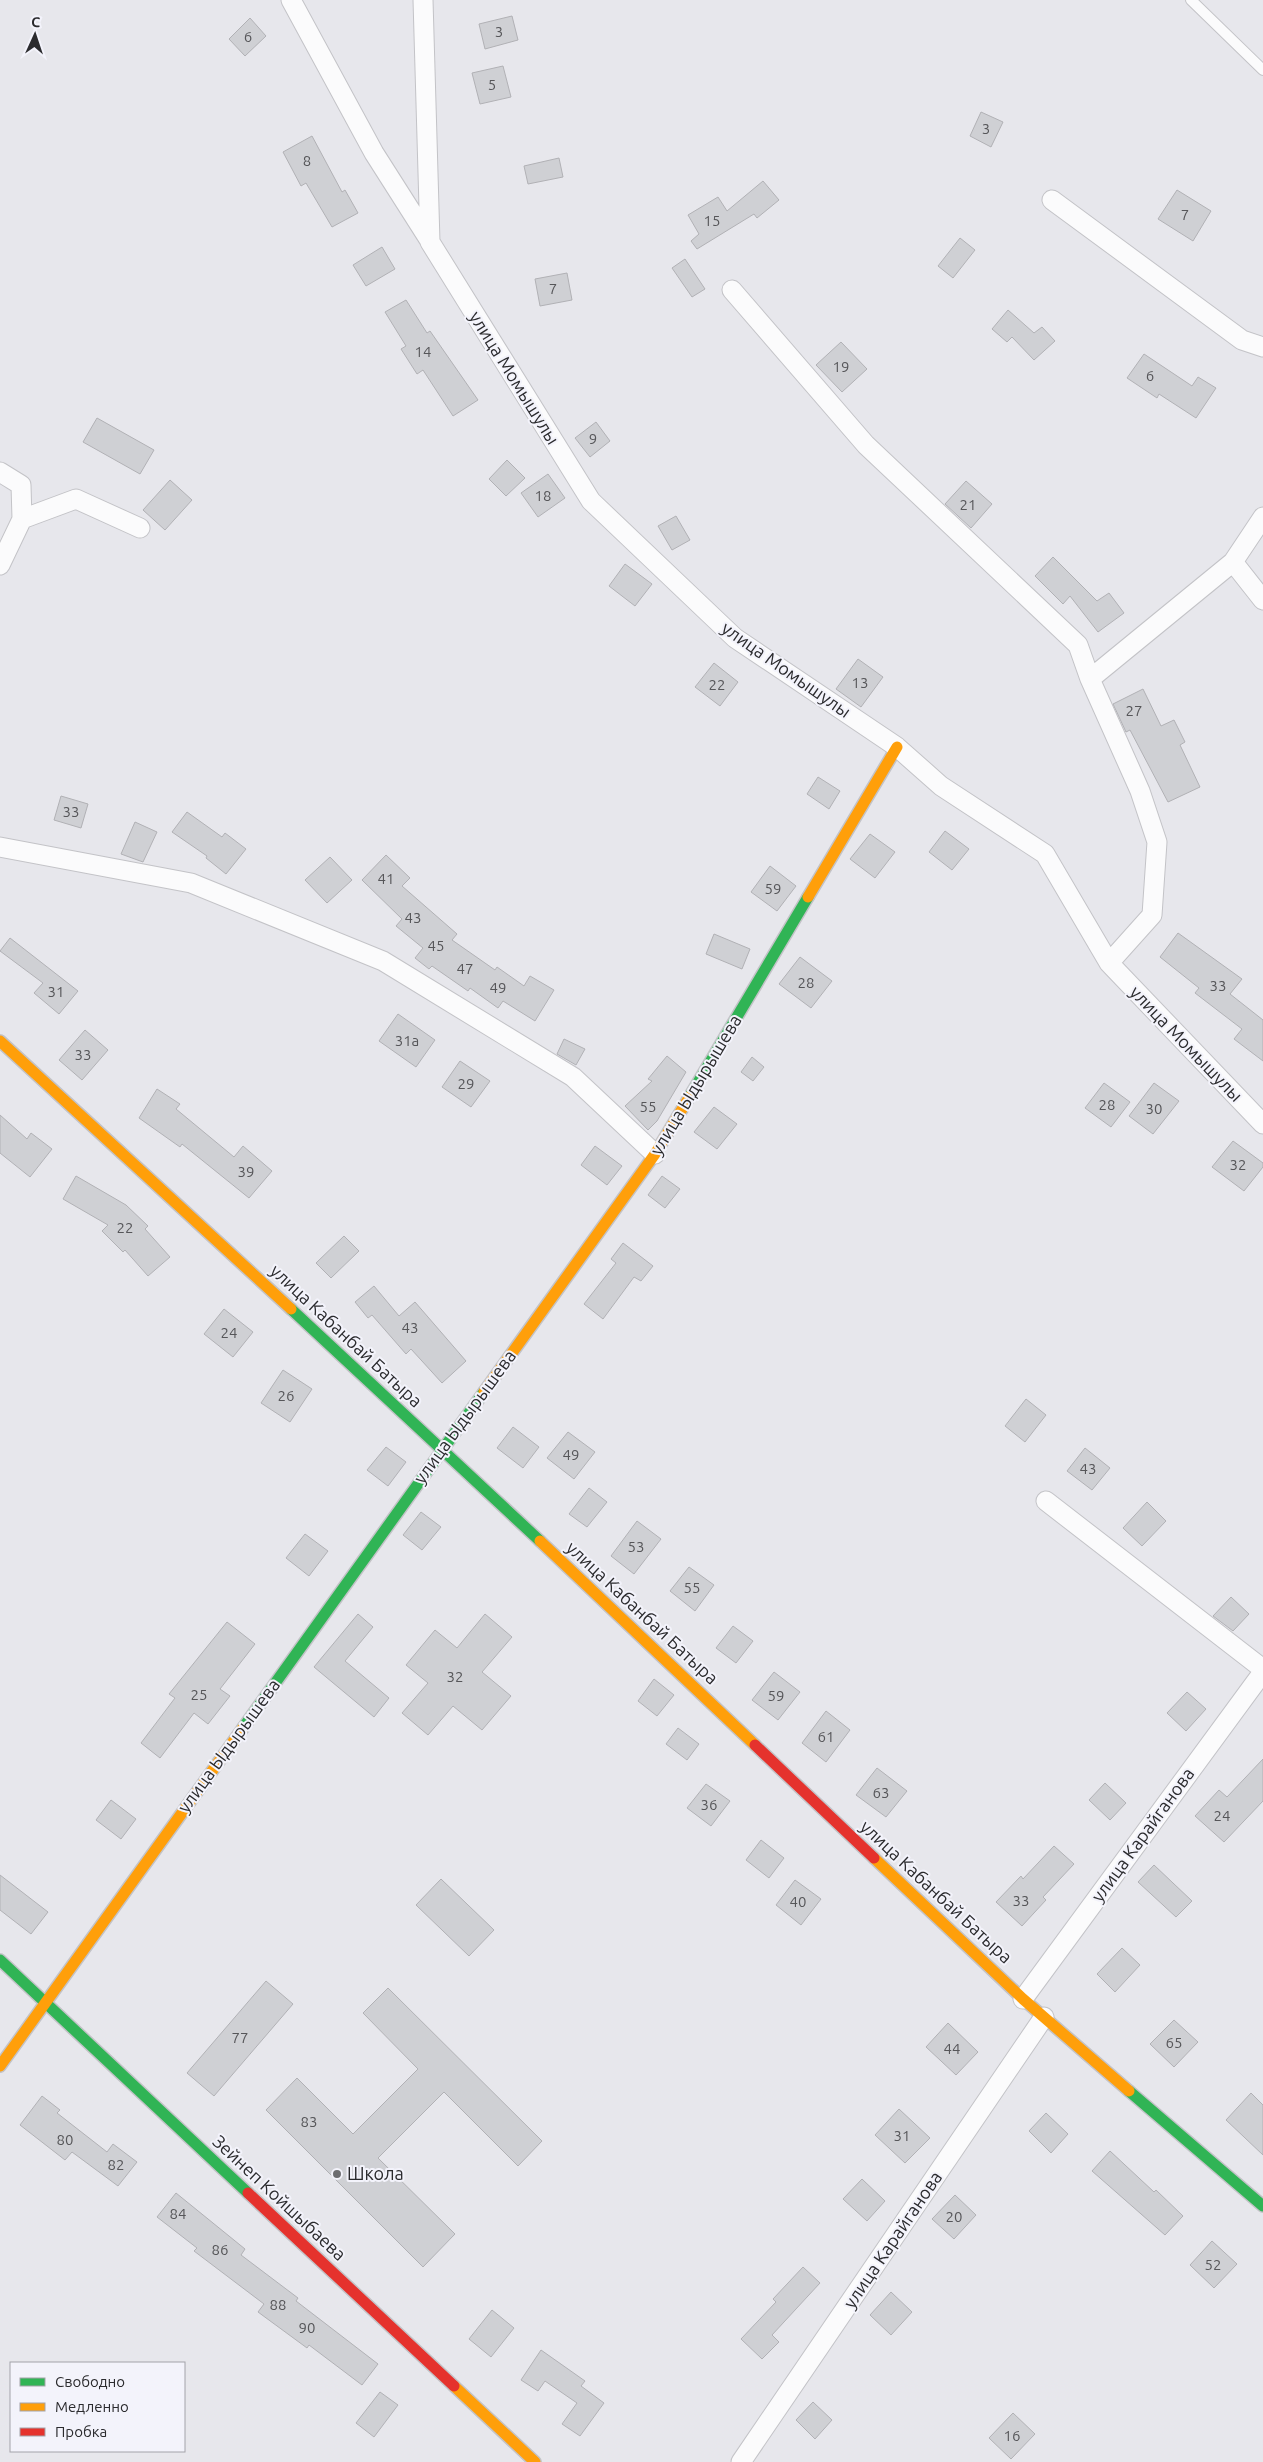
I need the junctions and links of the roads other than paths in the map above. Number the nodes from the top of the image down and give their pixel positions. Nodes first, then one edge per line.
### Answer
1 (291, 0) edge
2 (423, 0) edge
3 (1192, 0) edge
4 (1263, 70) edge
5 (1052, 200) dead end
6 (430, 242) junction
7 (732, 290) dead end
8 (1263, 347) edge
9 (0, 472) edge
10 (1263, 517) edge
11 (22, 519) junction
12 (140, 528) dead end
13 (1233, 562) junction
14 (0, 565) edge
15 (1263, 600) edge
16 (1090, 680) junction
17 (897, 747) junction
18 (0, 847) edge
19 (1108, 963) junction
20 (0, 1041) edge
21 (1263, 1124) edge
22 (655, 1154) junction
23 (443, 1449) junction
24 (1046, 1502) dead end
25 (1263, 1670) edge
26 (0, 1960) edge
27 (1023, 1999) junction
28 (45, 2002) junction
29 (1044, 2017) junction
30 (0, 2066) edge
31 (1263, 2206) edge
32 (535, 2462) edge
33 (741, 2462) edge

1 - 6 street, улица Момышулы
2 - 6 street
3 - 4 lane
5 - 8 street
6 - 17 street, улица Момышулы
7 - 16 street
9 - 11 street
10 - 13 street
11 - 12 street
11 - 14 street
13 - 15 street
13 - 16 street
16 - 19 street
17 - 19 street, улица Момышулы
17 - 22 street, улица Ыдырышева
18 - 22 street
19 - 21 street, улица Момышулы
20 - 23 street, улица Кабанбай Батыра
22 - 23 street, улица Ыдырышева
23 - 27 street, улица Кабанбай Батыра
23 - 28 street, улица Ыдырышева
24 - 25 street
25 - 27 street, улица Карайганова
26 - 28 street, Зейнеп Койшыбаева
27 - 29 street, улица Кабанбай Батыра
28 - 30 street, улица Ыдырышева
28 - 32 street, Зейнеп Койшыбаева
29 - 31 street, улица Кабанбай Батыра
29 - 33 street, улица Карайганова

